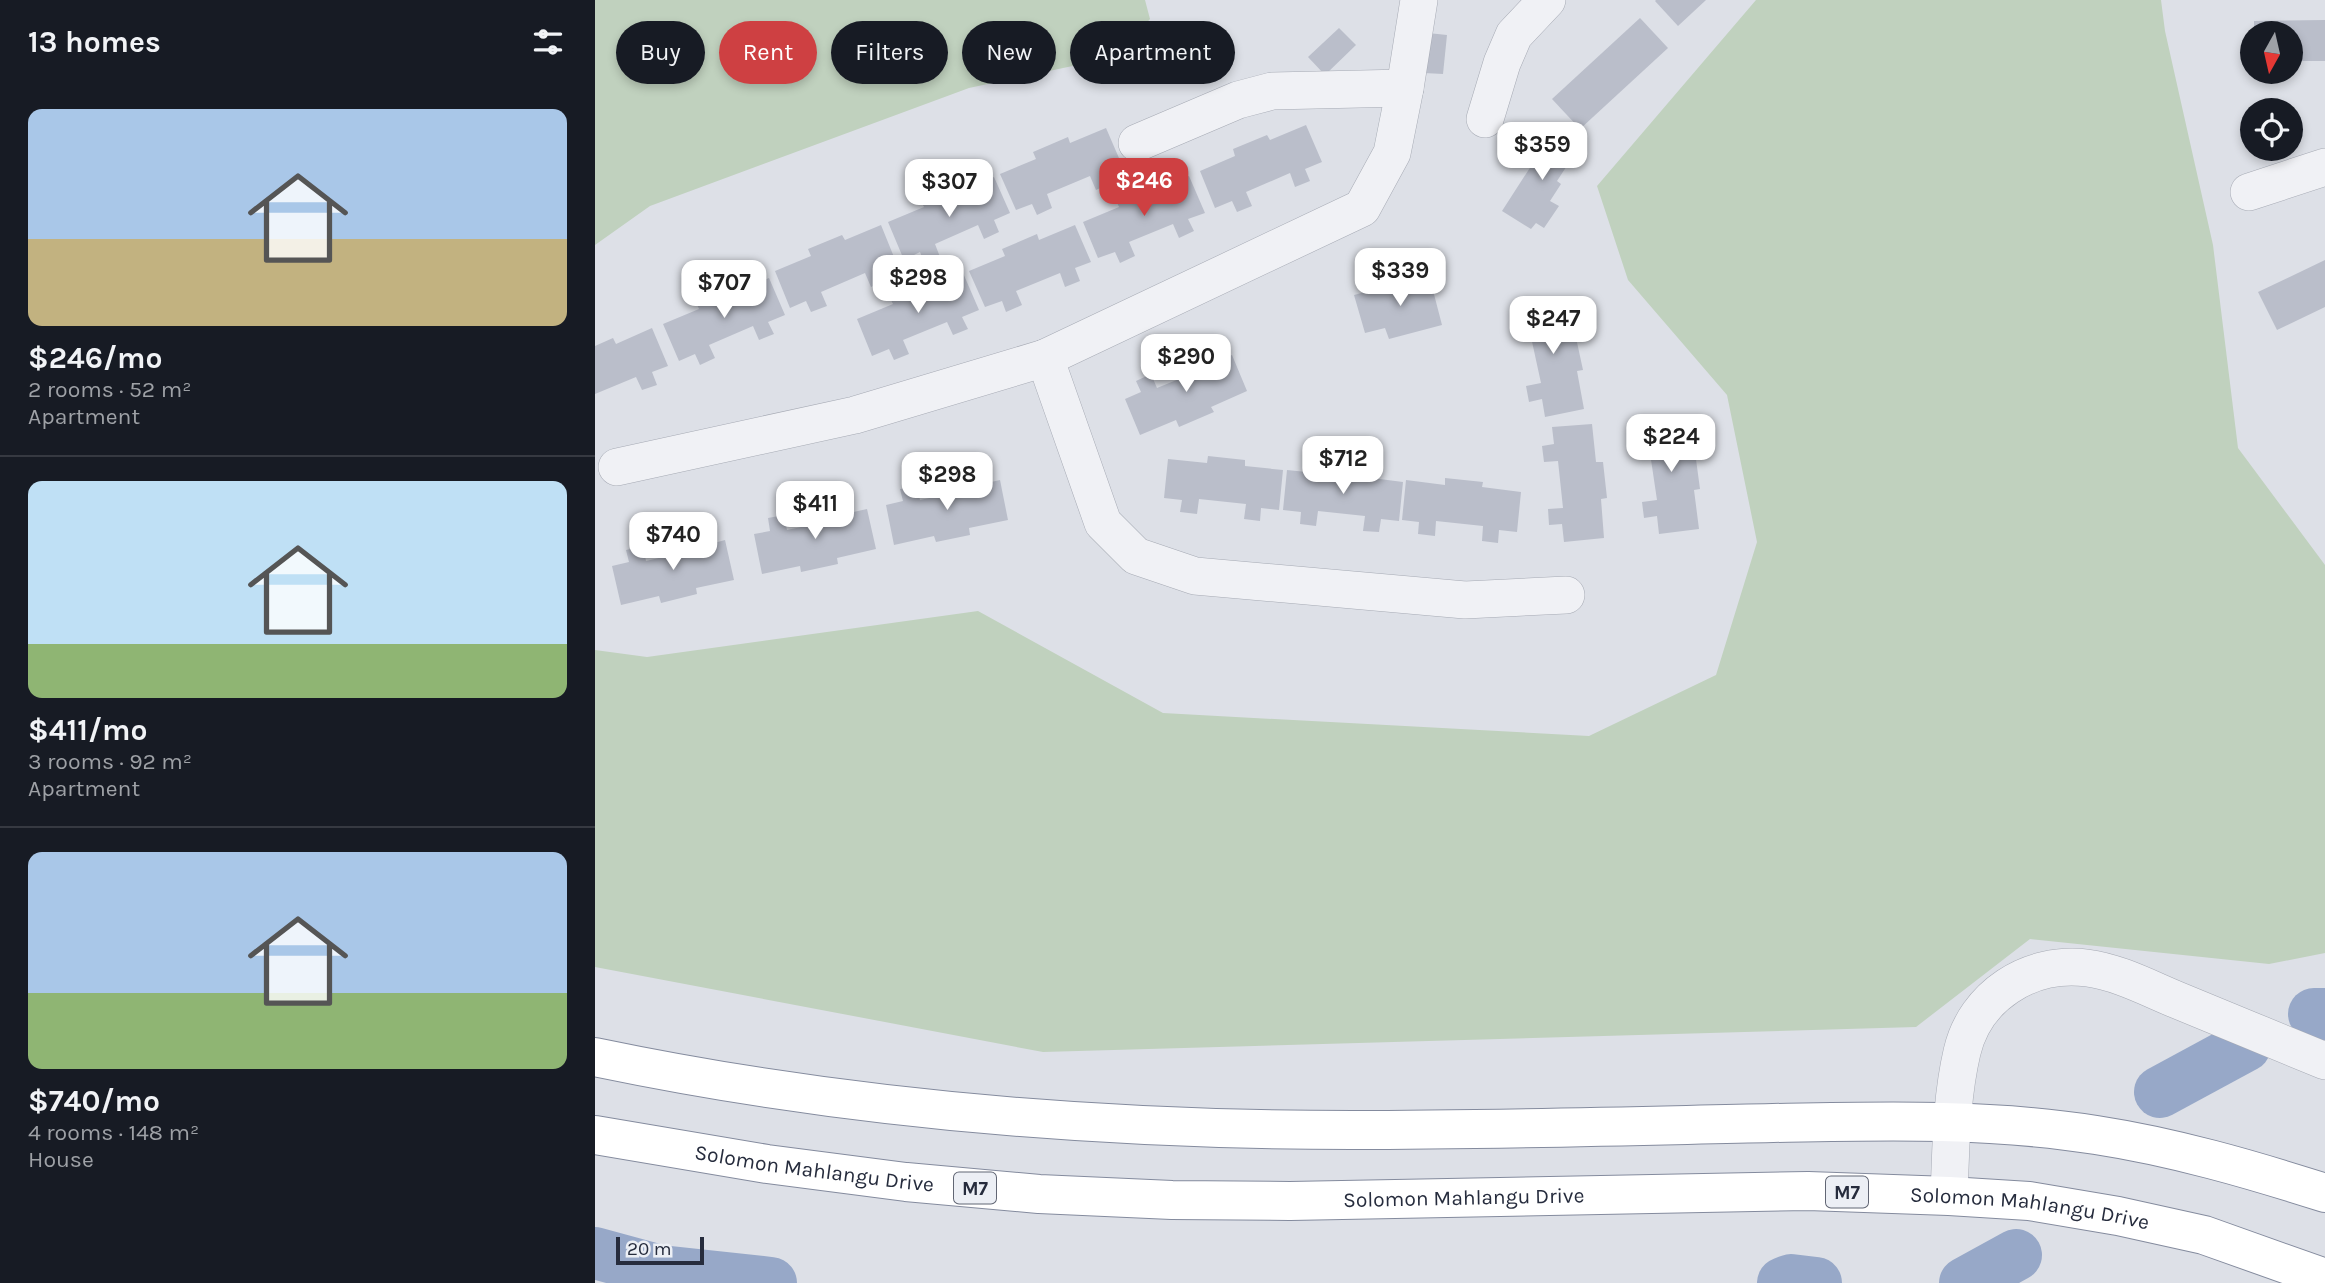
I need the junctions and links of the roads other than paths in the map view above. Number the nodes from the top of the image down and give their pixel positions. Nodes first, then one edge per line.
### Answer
1 (1419, 0) edge
2 (1547, 0) edge
3 (1405, 88) junction
4 (1485, 119) dead end
5 (1136, 143) dead end
6 (2325, 167) edge
7 (2249, 192) dead end
8 (1045, 358) junction
9 (617, 467) dead end
10 (1566, 595) dead end
11 (595, 1057) edge
12 (2325, 1061) edge
13 (1953, 1121) junction
14 (595, 1135) edge
15 (2325, 1193) edge
16 (1949, 1196) junction
17 (2325, 1278) edge

1 - 3 street
2 - 4 street
3 - 5 street
3 - 8 street
6 - 7 street
8 - 9 street
8 - 10 street
11 - 13 highway
12 - 13 street
13 - 15 highway
13 - 16 street
14 - 16 highway, Solomon Mahlangu Drive / M7
16 - 17 highway, Solomon Mahlangu Drive / M7

